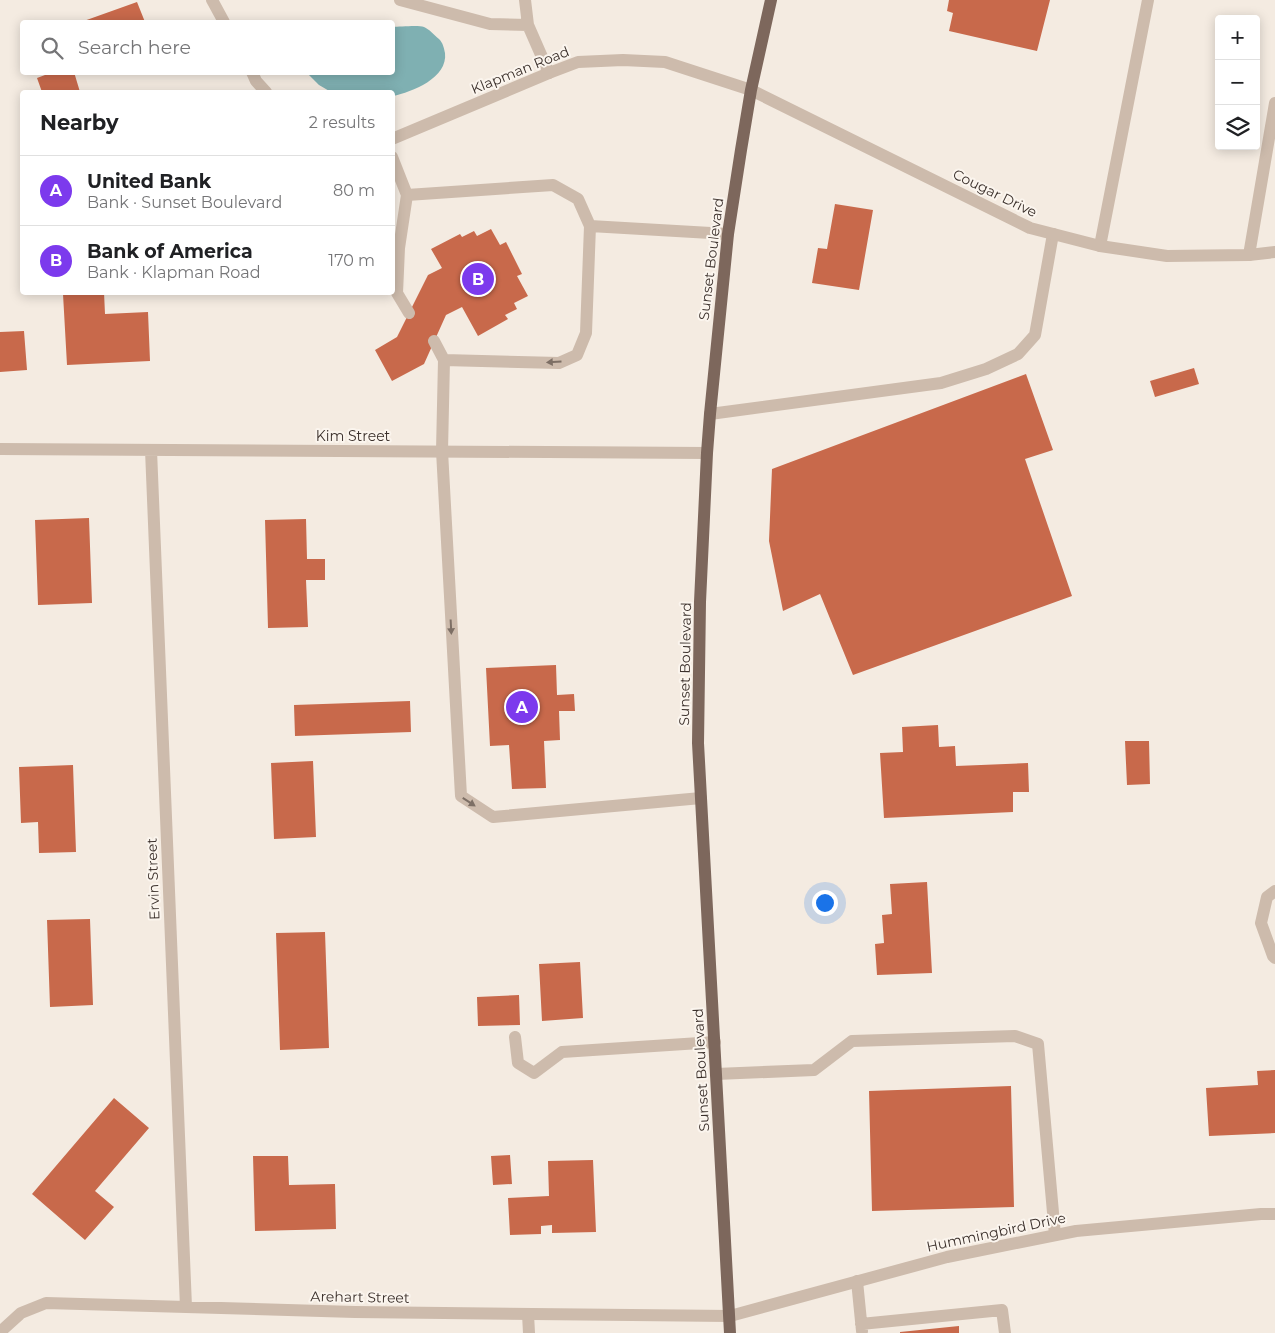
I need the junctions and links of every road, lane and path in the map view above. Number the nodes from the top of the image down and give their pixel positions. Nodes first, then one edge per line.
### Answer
1 (212, 0) edge
2 (400, 0) edge
3 (525, 0) edge
4 (771, 0) edge
5 (1148, 0) edge
6 (223, 20) edge
7 (528, 25) junction
8 (549, 73) junction
9 (253, 75) edge
10 (264, 90) edge
11 (751, 90) junction
12 (1275, 103) edge
13 (395, 138) edge
14 (395, 165) edge
15 (407, 195) junction
16 (590, 226) junction
17 (728, 234) junction
18 (1053, 234) junction
19 (1100, 246) junction
20 (1275, 252) edge
21 (1250, 255) junction
22 (409, 313) dead end
23 (434, 341) dead end
24 (444, 360) junction
25 (710, 414) junction
26 (0, 449) edge
27 (150, 450) junction
28 (442, 451) junction
29 (707, 453) junction
30 (701, 798) junction
31 (1275, 891) edge
32 (1275, 958) edge
33 (515, 1037) dead end
34 (715, 1042) junction
35 (716, 1074) junction
36 (1275, 1214) edge
37 (1055, 1235) junction
38 (857, 1281) junction
39 (186, 1307) junction
40 (528, 1314) junction
41 (730, 1316) junction
42 (861, 1329) edge
43 (0, 1332) edge
44 (529, 1333) edge
45 (730, 1333) edge
46 (1005, 1333) edge

1 - 6 street
2 - 7 street
3 - 7 street
4 - 11 main road, Sunset Boulevard
5 - 19 street
7 - 8 street
8 - 11 street, Klapman Road
8 - 13 street, Klapman Road
9 - 10 street
11 - 17 main road, Sunset Boulevard
11 - 18 street, Cougar Drive
12 - 21 street
14 - 15 street
15 - 16 street
15 - 22 street
16 - 17 street
16 -> 24 street
17 - 25 main road, Sunset Boulevard
18 - 19 street, Cougar Drive
18 - 25 street
19 - 21 street, Cougar Drive
20 - 21 street, Cougar Drive
23 - 24 street
24 - 28 street
25 - 29 main road, Sunset Boulevard
26 - 27 street, Kim Street
27 - 28 street, Kim Street
27 - 39 street, Ervin Street
28 - 29 street, Kim Street
28 -> 30 street
29 - 30 main road, Sunset Boulevard
30 - 34 main road, Sunset Boulevard
31 - 32 street
33 - 34 street
34 - 35 main road, Sunset Boulevard
35 - 37 street
35 - 41 main road, Sunset Boulevard
36 - 37 street, Hummingbird Drive
37 - 38 street, Hummingbird Drive
38 - 41 street, Hummingbird Drive
38 - 42 street
39 - 40 street, Arehart Street
39 - 43 street, Arehart Street
40 - 41 street, Arehart Street
40 - 44 street
41 - 45 main road, Sunset Boulevard
42 - 46 street

